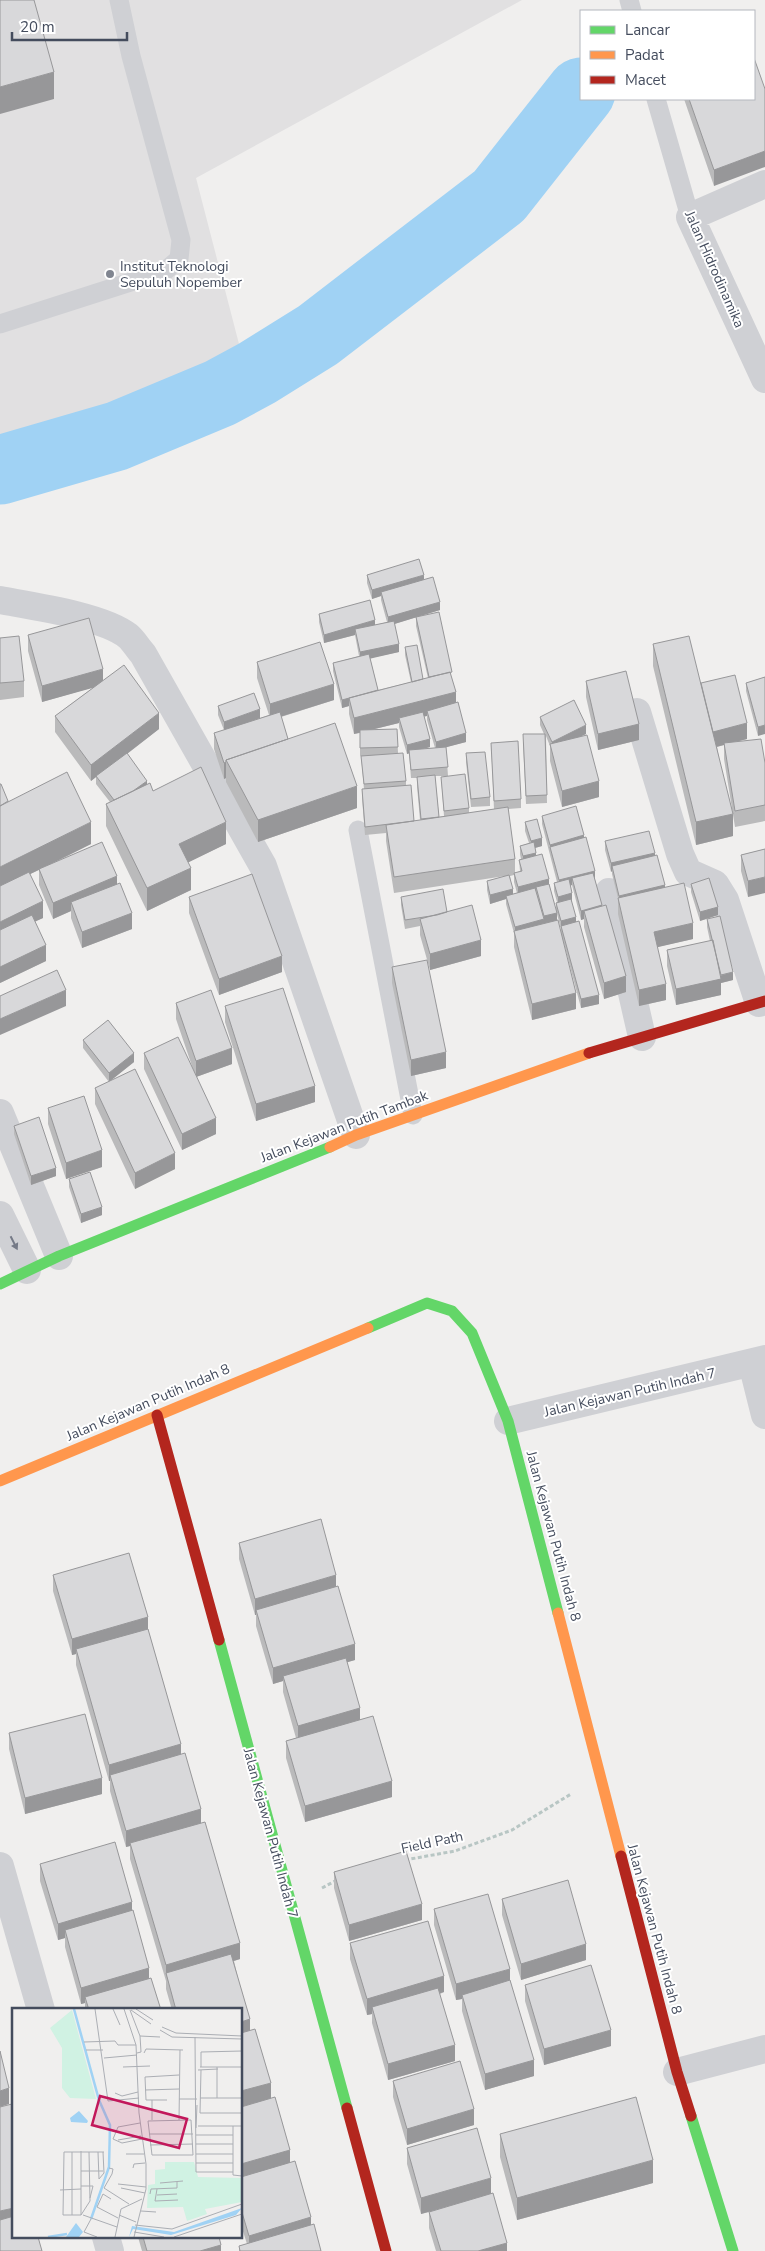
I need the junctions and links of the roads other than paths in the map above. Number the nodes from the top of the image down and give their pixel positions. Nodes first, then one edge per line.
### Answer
1 (119, 0) edge
2 (656, 100) edge
3 (765, 184) edge
4 (690, 216) junction
5 (0, 324) edge
6 (765, 379) edge
7 (0, 600) edge
8 (637, 712) edge
9 (358, 830) dead end
10 (609, 892) dead end
11 (762, 1002) edge
12 (642, 1037) junction
13 (0, 1113) edge
14 (413, 1115) junction
15 (356, 1135) junction
16 (0, 1215) edge
17 (59, 1256) junction
18 (27, 1270) junction
19 (0, 1284) edge
20 (758, 1361) edge
21 (157, 1415) junction
22 (765, 1415) edge
23 (508, 1421) junction
24 (0, 1481) edge
25 (0, 1866) edge
26 (40, 2008) edge
27 (765, 2049) edge
28 (677, 2072) junction
29 (106, 2238) edge
30 (110, 2251) edge
31 (386, 2251) edge
32 (732, 2251) edge

1 - 5 lane
2 - 4 lane, Jalan Hidrodinamika
3 - 4 street
4 - 6 street, Jalan Hidrodinamika
7 - 15 street
8 - 11 street
9 - 14 lane
10 - 12 street
11 - 12 street, Jalan Kejawan Putih Tambak
12 - 14 street, Jalan Kejawan Putih Tambak
13 - 17 street
14 - 15 street, Jalan Kejawan Putih Tambak
15 - 17 street, Jalan Kejawan Putih Tambak
16 -> 18 street
17 - 18 street, Jalan Kejawan Putih Tambak
18 - 19 street, Jalan Kejawan Putih Tambak
20 - 22 street, Jalan Kejawan Putih Indah 7
20 - 23 street, Jalan Kejawan Putih Indah 7
21 - 23 street, Jalan Kejawan Putih Indah 8
21 - 24 street, Jalan Kejawan Putih Indah 8
21 - 31 street, Jalan Kejawan Putih Indah 7
23 - 28 street, Jalan Kejawan Putih Indah 8
25 - 26 street
27 - 28 street
28 - 32 street, Jalan Kejawan Putih Indah 8
29 - 30 street

